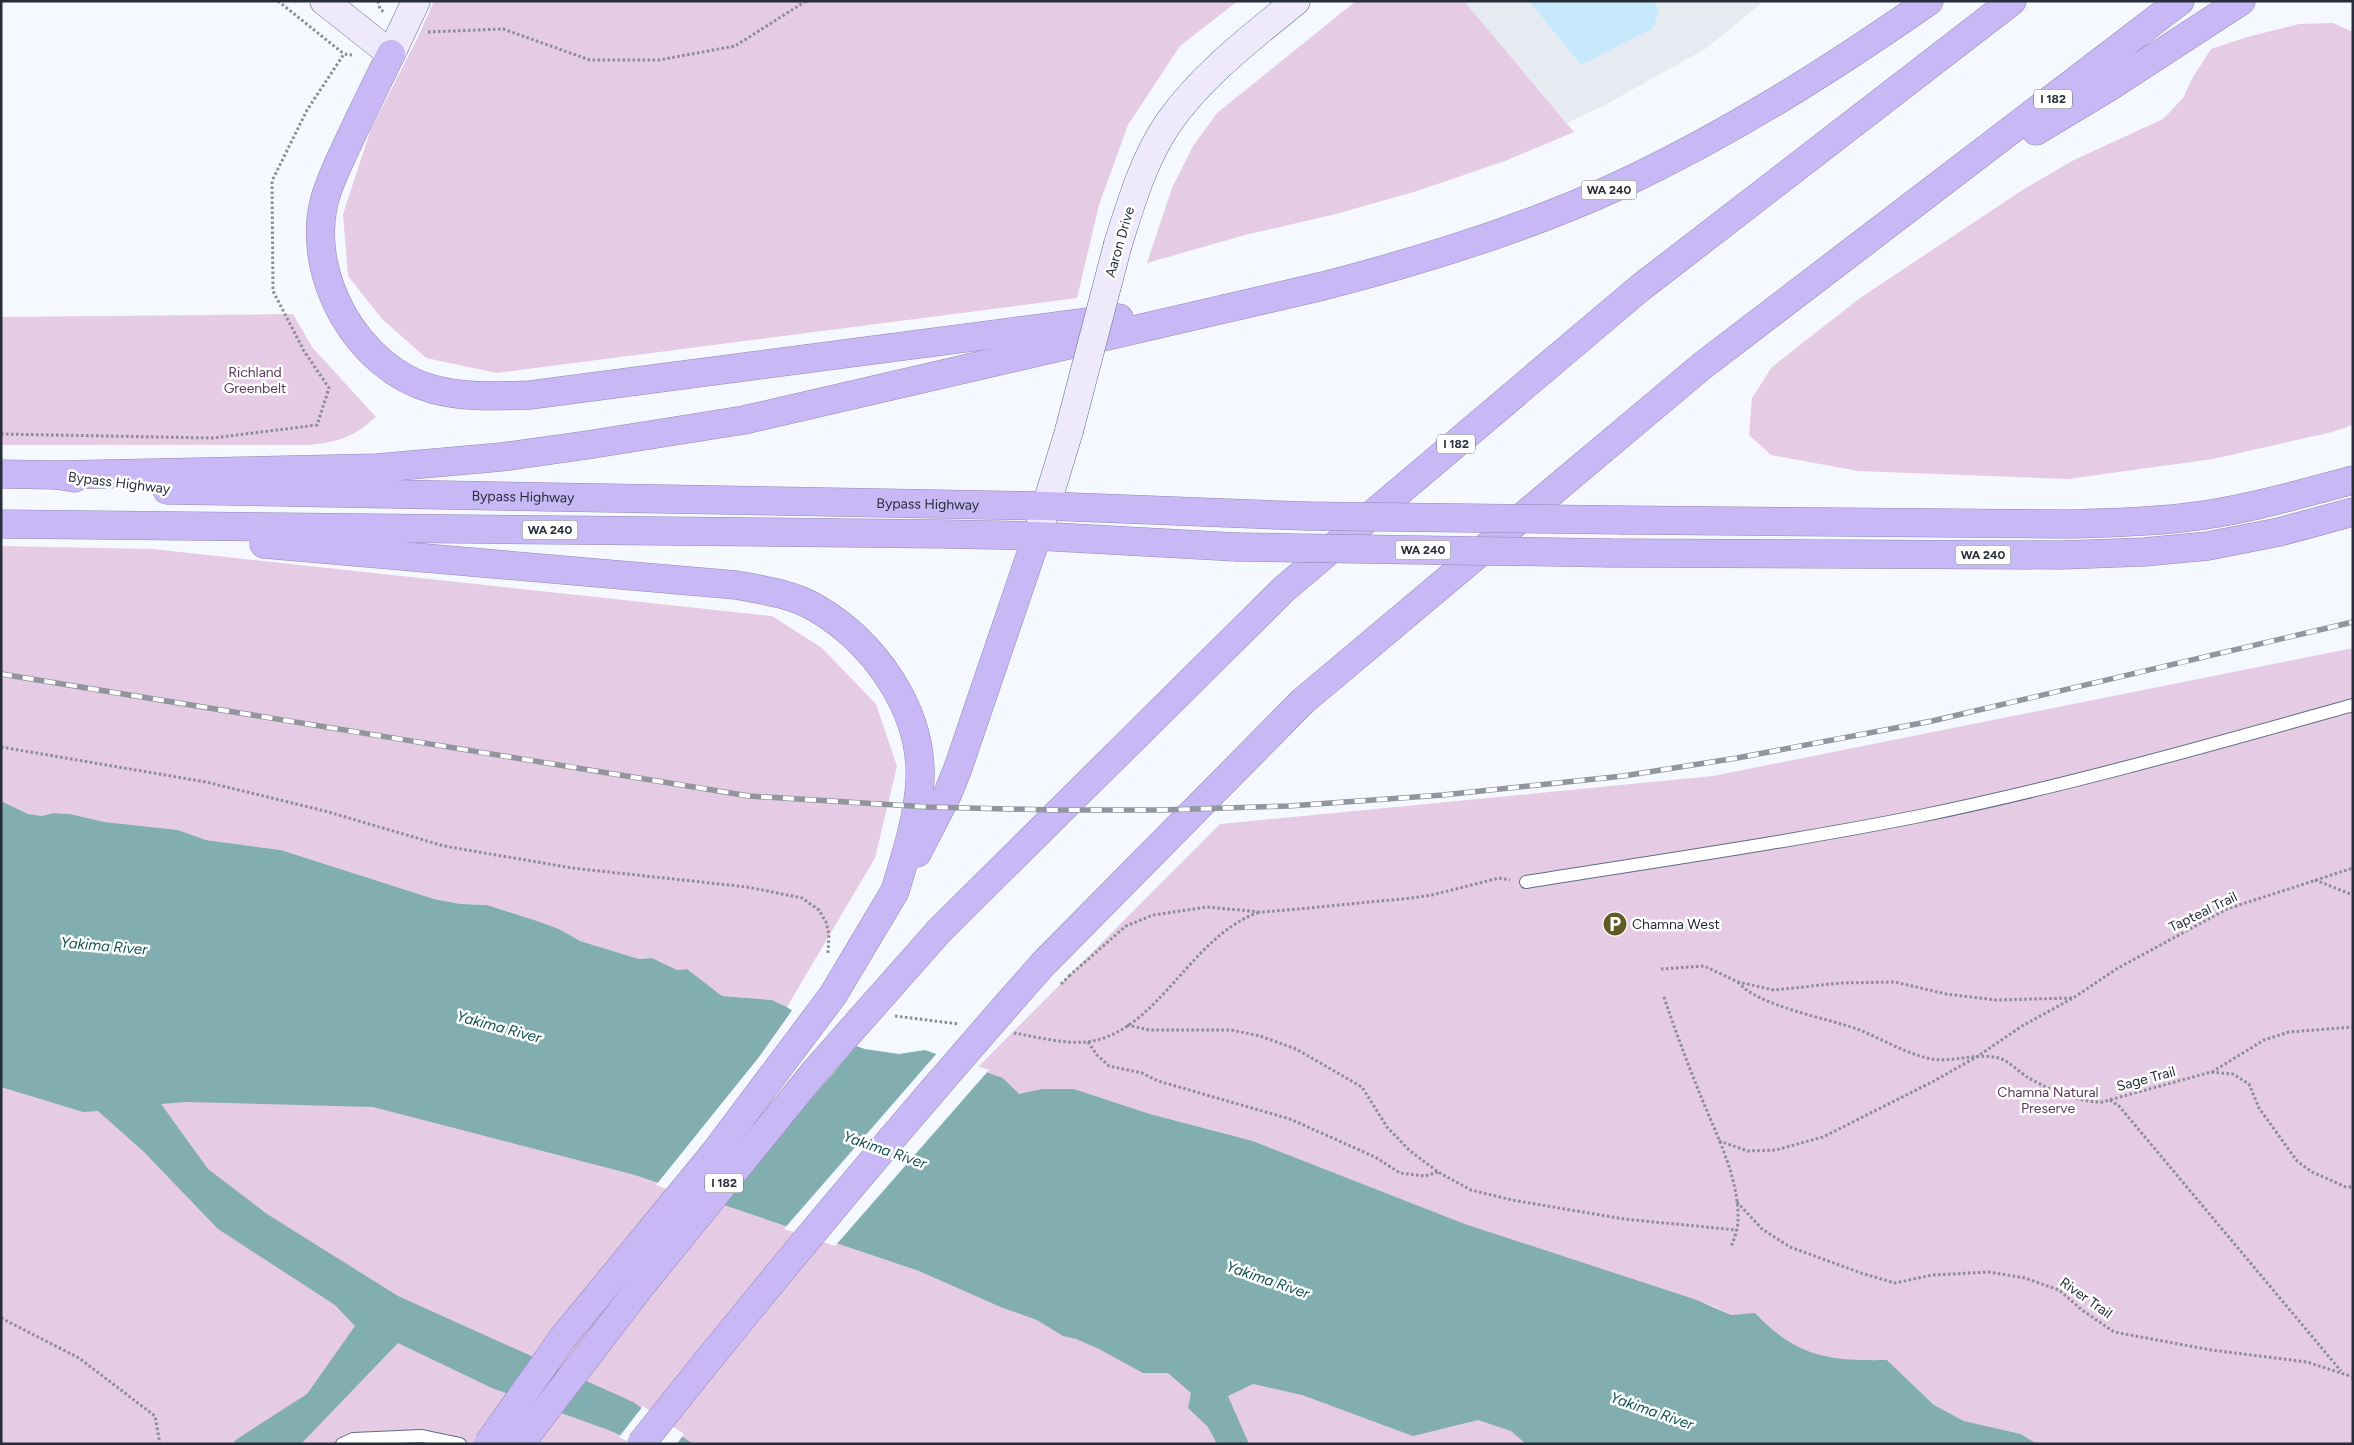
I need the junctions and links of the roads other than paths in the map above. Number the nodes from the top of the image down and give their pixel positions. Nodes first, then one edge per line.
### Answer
1 (324, 1) edge
2 (416, 1) edge
3 (1296, 1) edge
4 (1929, 1) edge
5 (2012, 1) edge
6 (2180, 1) edge
7 (2241, 1) edge
8 (391, 54) junction
9 (1926, 197) junction
10 (1254, 303) junction
11 (1, 474) edge
12 (57, 475) junction
13 (2353, 480) edge
14 (1047, 506) junction
15 (2353, 512) edge
16 (1, 524) edge
17 (64, 525) junction
18 (1037, 536) junction
19 (2353, 705) edge
20 (1526, 882) road end
21 (894, 891) junction
22 (342, 1444) edge
23 (460, 1444) edge
24 (488, 1444) edge
25 (520, 1444) edge
26 (641, 1444) edge

1 - 8 main road
2 - 8 main road
3 - 14 main road, Aaron Drive, bridge
4 - 10 highway, WA 240
5 - 25 highway, I 182, bridge
6 - 9 highway, I 182
7 - 9 highway
8 - 10 highway
9 - 26 highway, I 182, bridge
10 - 12 highway, WA 240
11 - 12 highway, Bypass Highway / WA 240
12 - 14 highway, Bypass Highway
13 - 14 highway, Bypass Highway, bridge
14 - 18 main road, Aaron Drive
15 - 18 highway, WA 240, bridge
16 - 17 highway, WA 240
17 - 18 highway, WA 240
17 - 21 highway
18 - 21 highway
19 - 20 lane
21 - 24 highway, bridge
22 - 23 lane

